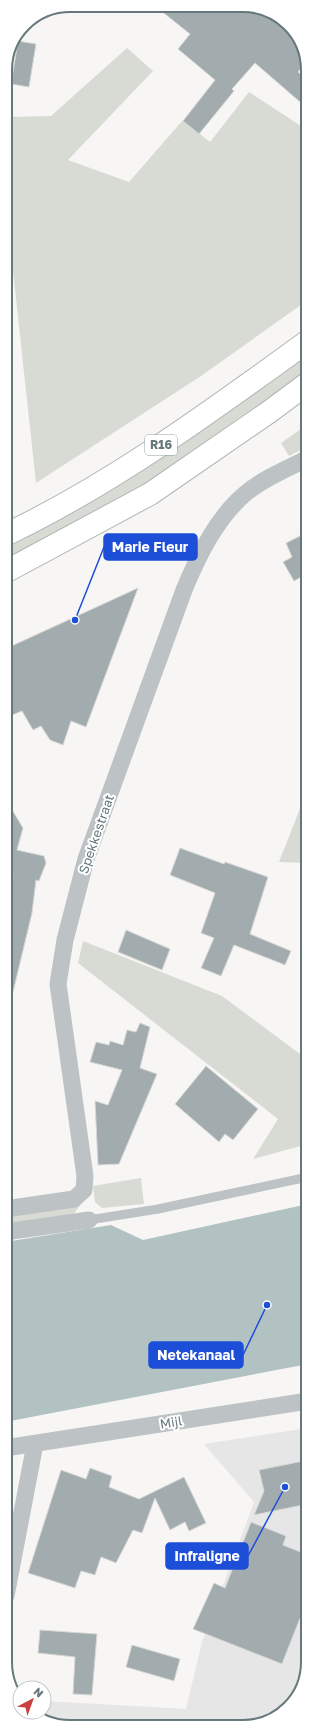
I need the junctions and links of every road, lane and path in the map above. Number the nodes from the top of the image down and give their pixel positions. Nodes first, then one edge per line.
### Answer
1 (301, 346) edge
2 (301, 388) edge
3 (301, 462) edge
4 (12, 531) edge
5 (12, 568) edge
6 (301, 1178) edge
7 (12, 1208) edge
8 (89, 1220) joint
9 (12, 1231) edge
10 (301, 1402) edge
11 (35, 1444) junction
12 (12, 1447) edge
13 (12, 1565) edge

1 - 4 main road, R16
2 - 5 main road, R16
3 - 7 street, Spekkestraat
6 - 8 lane
8 - 9 street
10 - 11 street, Mijl
11 - 12 street, Mijl
11 - 13 street

